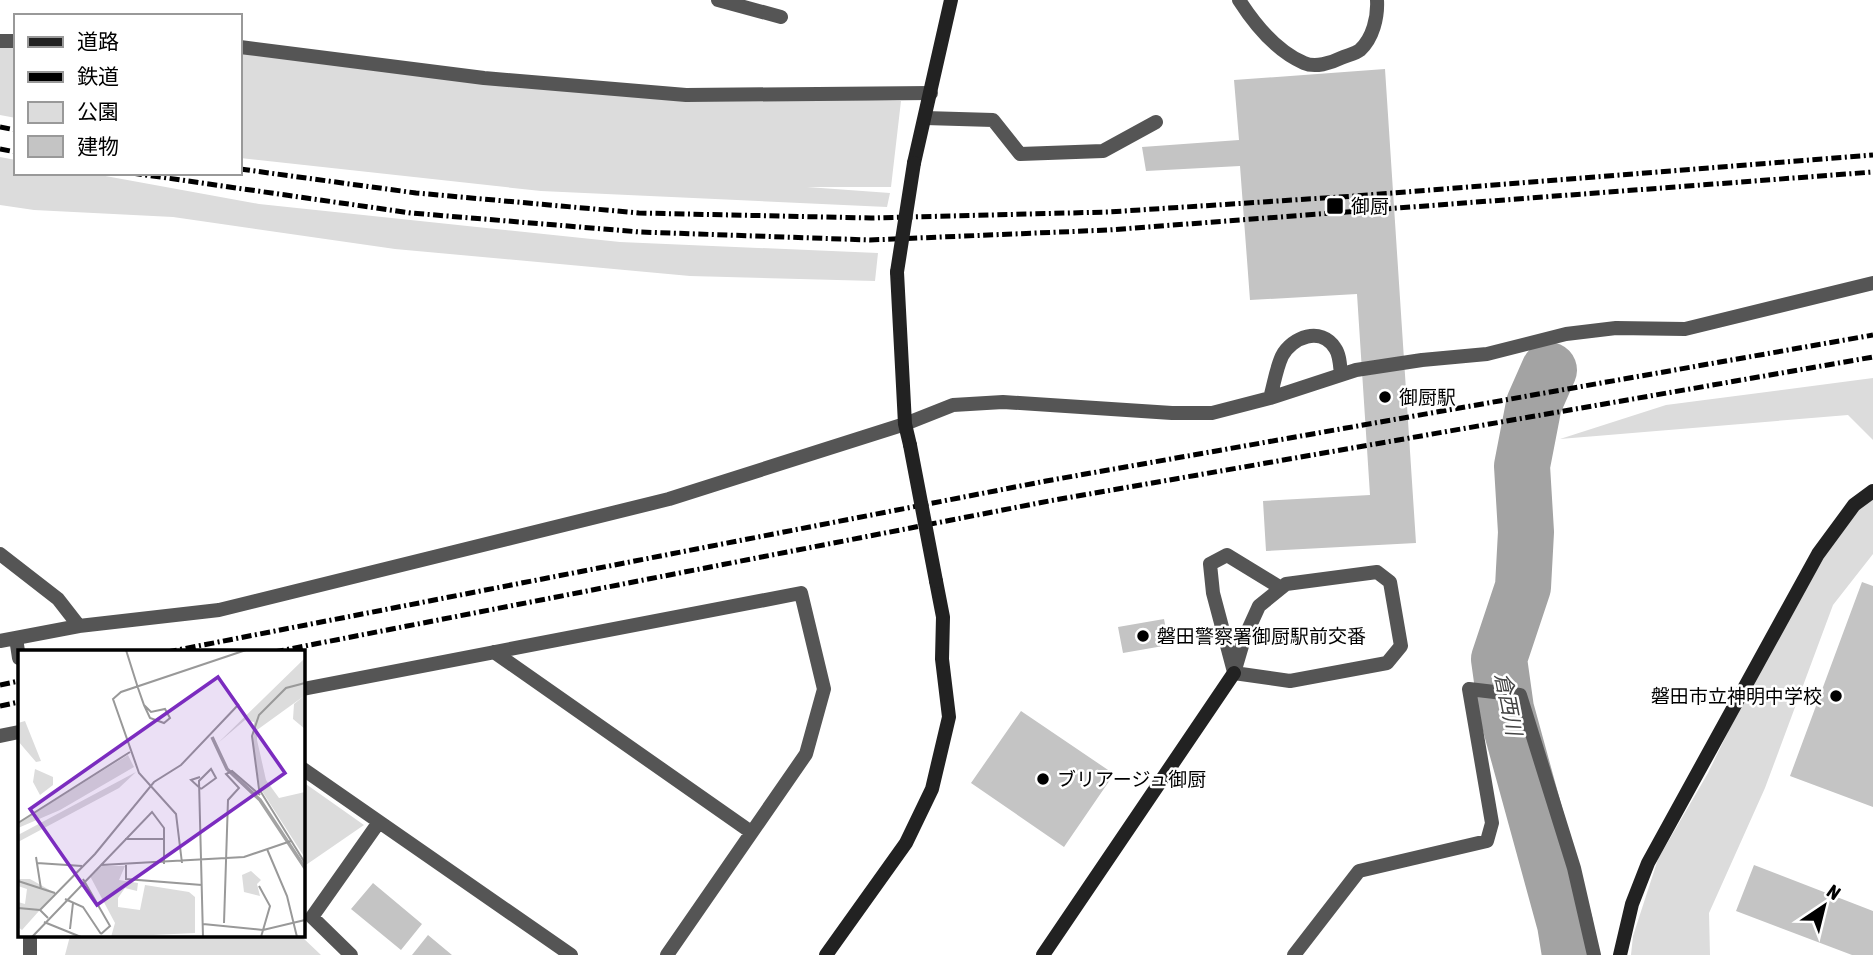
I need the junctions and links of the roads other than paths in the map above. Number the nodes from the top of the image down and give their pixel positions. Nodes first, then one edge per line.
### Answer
1 (718, 0) edge
2 (951, 0) edge
3 (1239, 0) edge
4 (1377, 0) edge
5 (781, 17) dead end
6 (242, 47) edge
7 (931, 93) junction
8 (925, 118) junction
9 (1156, 122) dead end
10 (1873, 283) edge
11 (1341, 374) junction
12 (1270, 398) junction
13 (905, 424) junction
14 (1873, 491) edge
15 (0, 554) edge
16 (1281, 588) junction
17 (79, 626) junction
18 (16, 638) junction
19 (0, 641) edge
20 (18, 651) edge
21 (494, 652) junction
22 (1234, 673) junction
23 (304, 689) edge
24 (18, 732) edge
25 (0, 736) edge
26 (304, 770) edge
27 (379, 822) junction
28 (751, 832) junction
29 (30, 937) edge
30 (30, 955) edge
31 (351, 955) edge
32 (571, 955) edge
33 (667, 955) edge
34 (826, 955) edge
35 (1043, 955) edge
36 (1294, 955) edge
37 (1594, 955) edge
38 (1620, 955) edge

1 - 5 street
2 - 7 street
3 - 4 street
6 - 7 street
7 - 8 street
8 - 9 street
8 - 13 street, bridge
10 - 11 street
11 - 12 street
11 - 12 street
12 - 13 street
13 - 17 street
13 - 34 street, bridge
14 - 38 street
15 - 17 street
16 - 22 street
16 - 22 street
16 - 22 street
17 - 18 street
18 - 19 street
18 - 20 street
21 - 23 street
21 - 28 street
21 - 28 street
22 - 35 street
24 - 25 street
26 - 27 street
27 - 31 street
27 - 32 street
28 - 33 street
29 - 30 street
36 - 37 street

